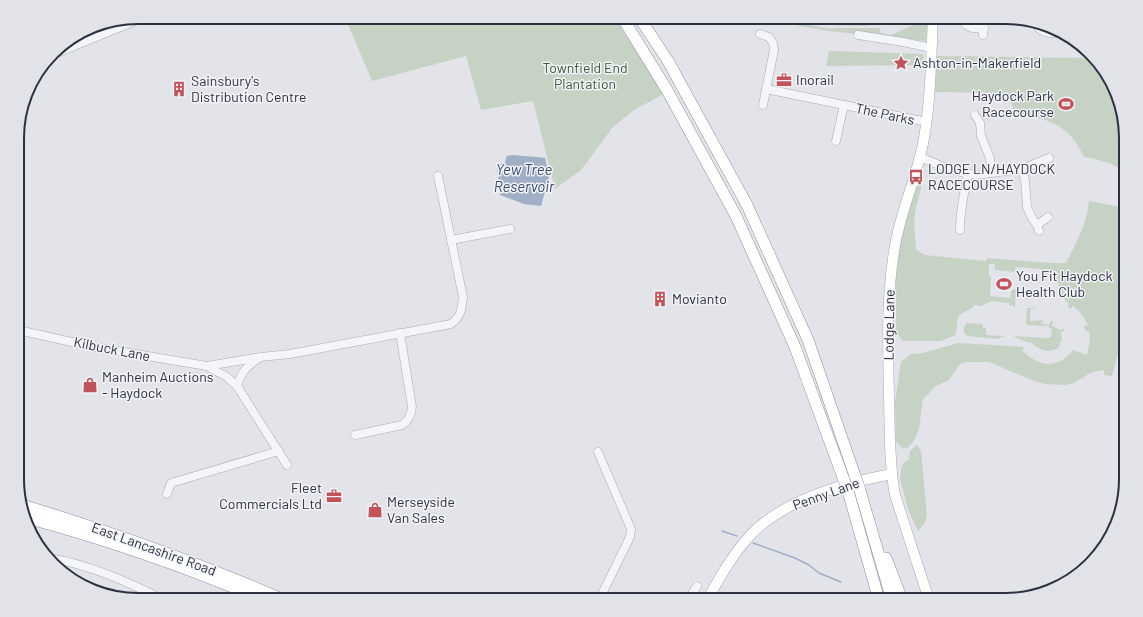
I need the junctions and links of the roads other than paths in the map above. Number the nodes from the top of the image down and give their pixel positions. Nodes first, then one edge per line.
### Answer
1 (626, 24) edge
2 (644, 24) edge
3 (933, 24) edge
4 (966, 24) edge
5 (126, 25) edge
6 (984, 29) dead end
7 (760, 34) dead end
8 (856, 38) dead end
9 (69, 48) edge
10 (931, 48) junction
11 (766, 89) junction
12 (763, 105) dead end
13 (844, 105) junction
14 (975, 115) dead end
15 (927, 122) junction
16 (836, 141) dead end
17 (920, 157) junction
18 (1049, 158) dead end
19 (1022, 169) junction
20 (992, 173) junction
21 (968, 174) junction
22 (438, 176) dead end
23 (1048, 217) dead end
24 (510, 229) dead end
25 (960, 230) dead end
26 (451, 240) junction
27 (24, 331) edge
28 (400, 333) junction
29 (261, 356) junction
30 (207, 366) junction
31 (237, 386) junction
32 (355, 434) dead end
33 (279, 451) junction
34 (598, 452) dead end
35 (890, 452) junction
36 (287, 465) dead end
37 (892, 474) junction
38 (868, 478) junction
39 (167, 494) dead end
40 (895, 494) junction
41 (28, 507) edge
42 (867, 512) junction
43 (32, 519) edge
44 (58, 560) edge
45 (868, 566) junction
46 (149, 593) edge
47 (248, 593) edge
48 (268, 593) edge
49 (602, 593) edge
50 (699, 593) edge
51 (872, 593) edge
52 (877, 593) edge
53 (890, 593) edge
54 (899, 593) edge
55 (927, 593) edge

1 - 45 highway
2 - 42 highway
3 - 10 main road, Lodge Lane
4 - 6 street
5 - 9 street
7 - 11 street
8 - 10 street
10 - 15 main road, Lodge Lane
11 - 12 street
11 - 13 street, The Parks
13 - 15 street, The Parks
13 - 16 street, The Parks
14 - 20 street
15 - 17 main road, Lodge Lane
17 - 21 street
17 - 35 main road, Lodge Lane
18 - 19 street
19 - 20 street
19 - 23 street
20 - 21 street
21 - 25 street
22 - 26 street, Kilbuck Lane
24 - 26 street
26 - 28 street, Kilbuck Lane
27 - 30 street, Kilbuck Lane
28 - 29 street, Kilbuck Lane
28 - 32 street
29 - 30 street, Kilbuck Lane
29 - 31 street
30 - 31 street, Kilbuck Lane
31 - 33 street, Kilbuck Lane
33 - 36 street, Kilbuck Lane
33 - 39 street
34 - 49 street
35 - 37 main road, Lodge Lane
35 - 38 main road
37 - 38 main road, Penny Lane
37 - 40 main road, Lodge Lane
38 - 40 main road
38 - 50 main road, Penny Lane
40 - 55 main road, Lodge Lane
41 - 48 highway, East Lancashire Road
42 - 53 highway
42 - 54 highway
43 - 47 highway, East Lancashire Road
44 - 46 street
45 - 51 highway
45 - 52 highway

